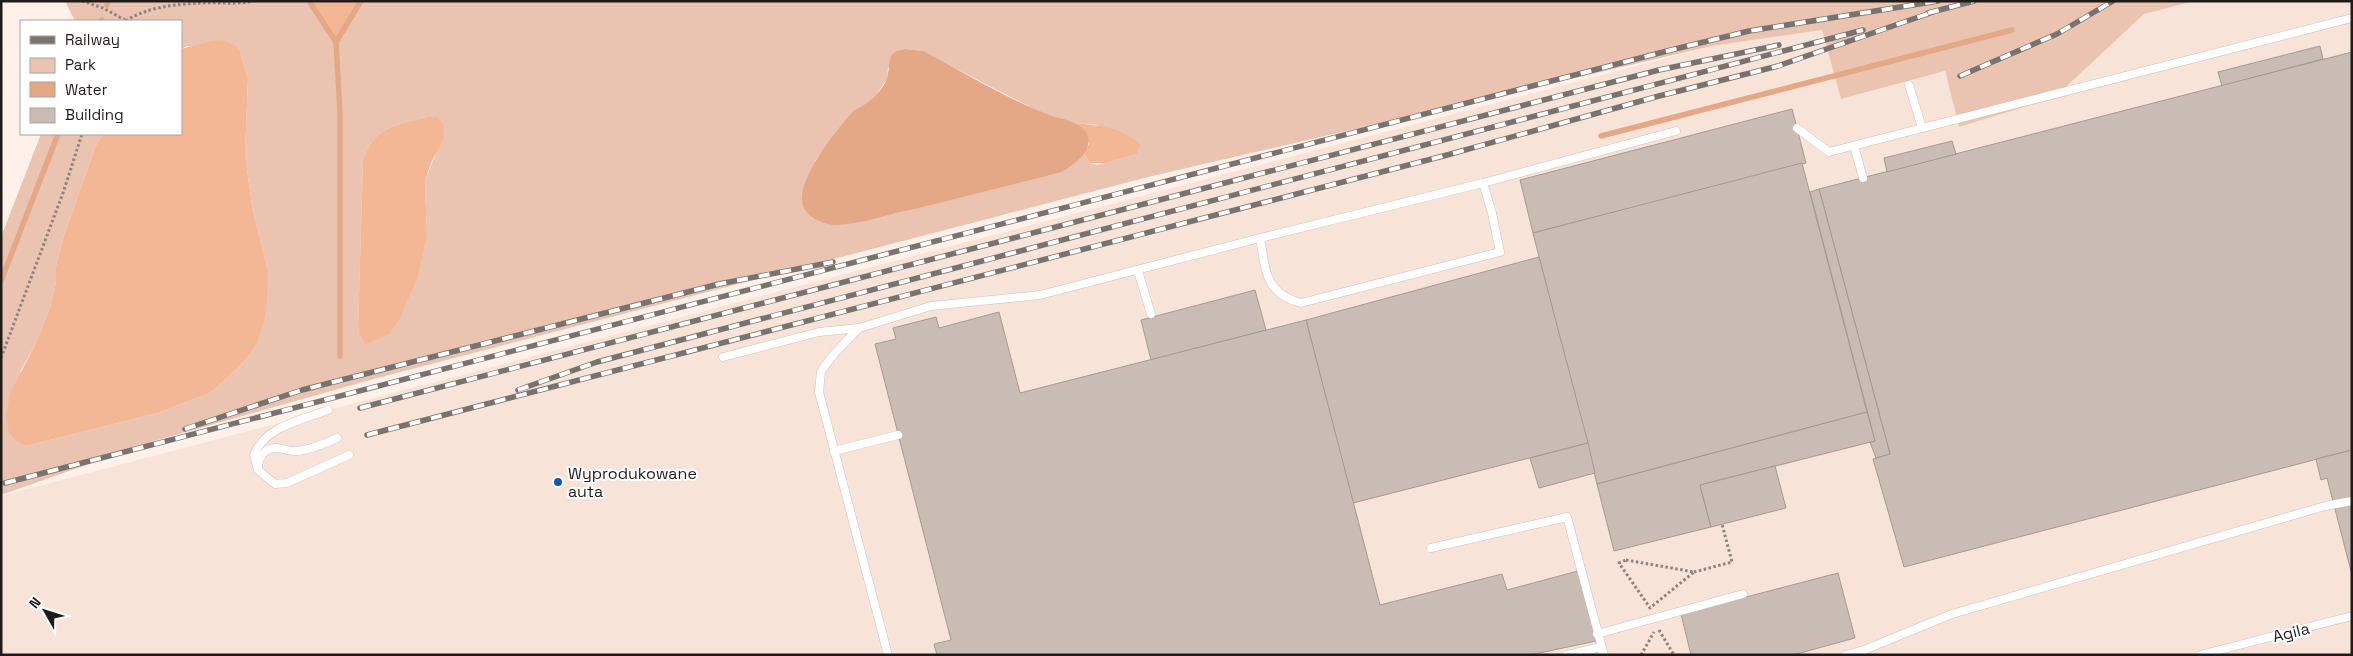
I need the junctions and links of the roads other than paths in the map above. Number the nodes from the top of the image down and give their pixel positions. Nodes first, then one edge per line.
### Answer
1 (2352, 18) edge
2 (1909, 86) dead end
3 (1797, 128) dead end
4 (1922, 128) junction
5 (1676, 132) dead end
6 (1854, 146) junction
7 (1863, 178) dead end
8 (1483, 183) junction
9 (1260, 238) junction
10 (1138, 271) junction
11 (1151, 314) dead end
12 (859, 328) junction
13 (723, 357) dead end
14 (328, 410) dead end
15 (898, 434) dead end
16 (337, 438) dead end
17 (834, 451) junction
18 (349, 456) dead end
19 (258, 470) junction
20 (2352, 501) edge
21 (1431, 548) dead end
22 (1743, 594) dead end
23 (2352, 616) edge
24 (1597, 634) junction
25 (1602, 651) edge
26 (888, 655) edge
27 (1567, 655) edge
28 (1846, 655) edge
29 (2200, 655) edge

1 - 4 lane
2 - 4 lane
3 - 6 lane
4 - 6 lane
5 - 8 lane
6 - 7 lane
8 - 9 lane
8 - 9 lane
9 - 10 lane
10 - 11 lane
10 - 12 lane
12 - 13 lane
12 - 17 lane
14 - 19 lane
15 - 17 lane
16 - 19 lane
17 - 26 lane
18 - 19 lane
20 - 28 lane
21 - 24 lane
22 - 24 lane
23 - 29 lane, Agila
24 - 25 lane
25 - 27 lane

